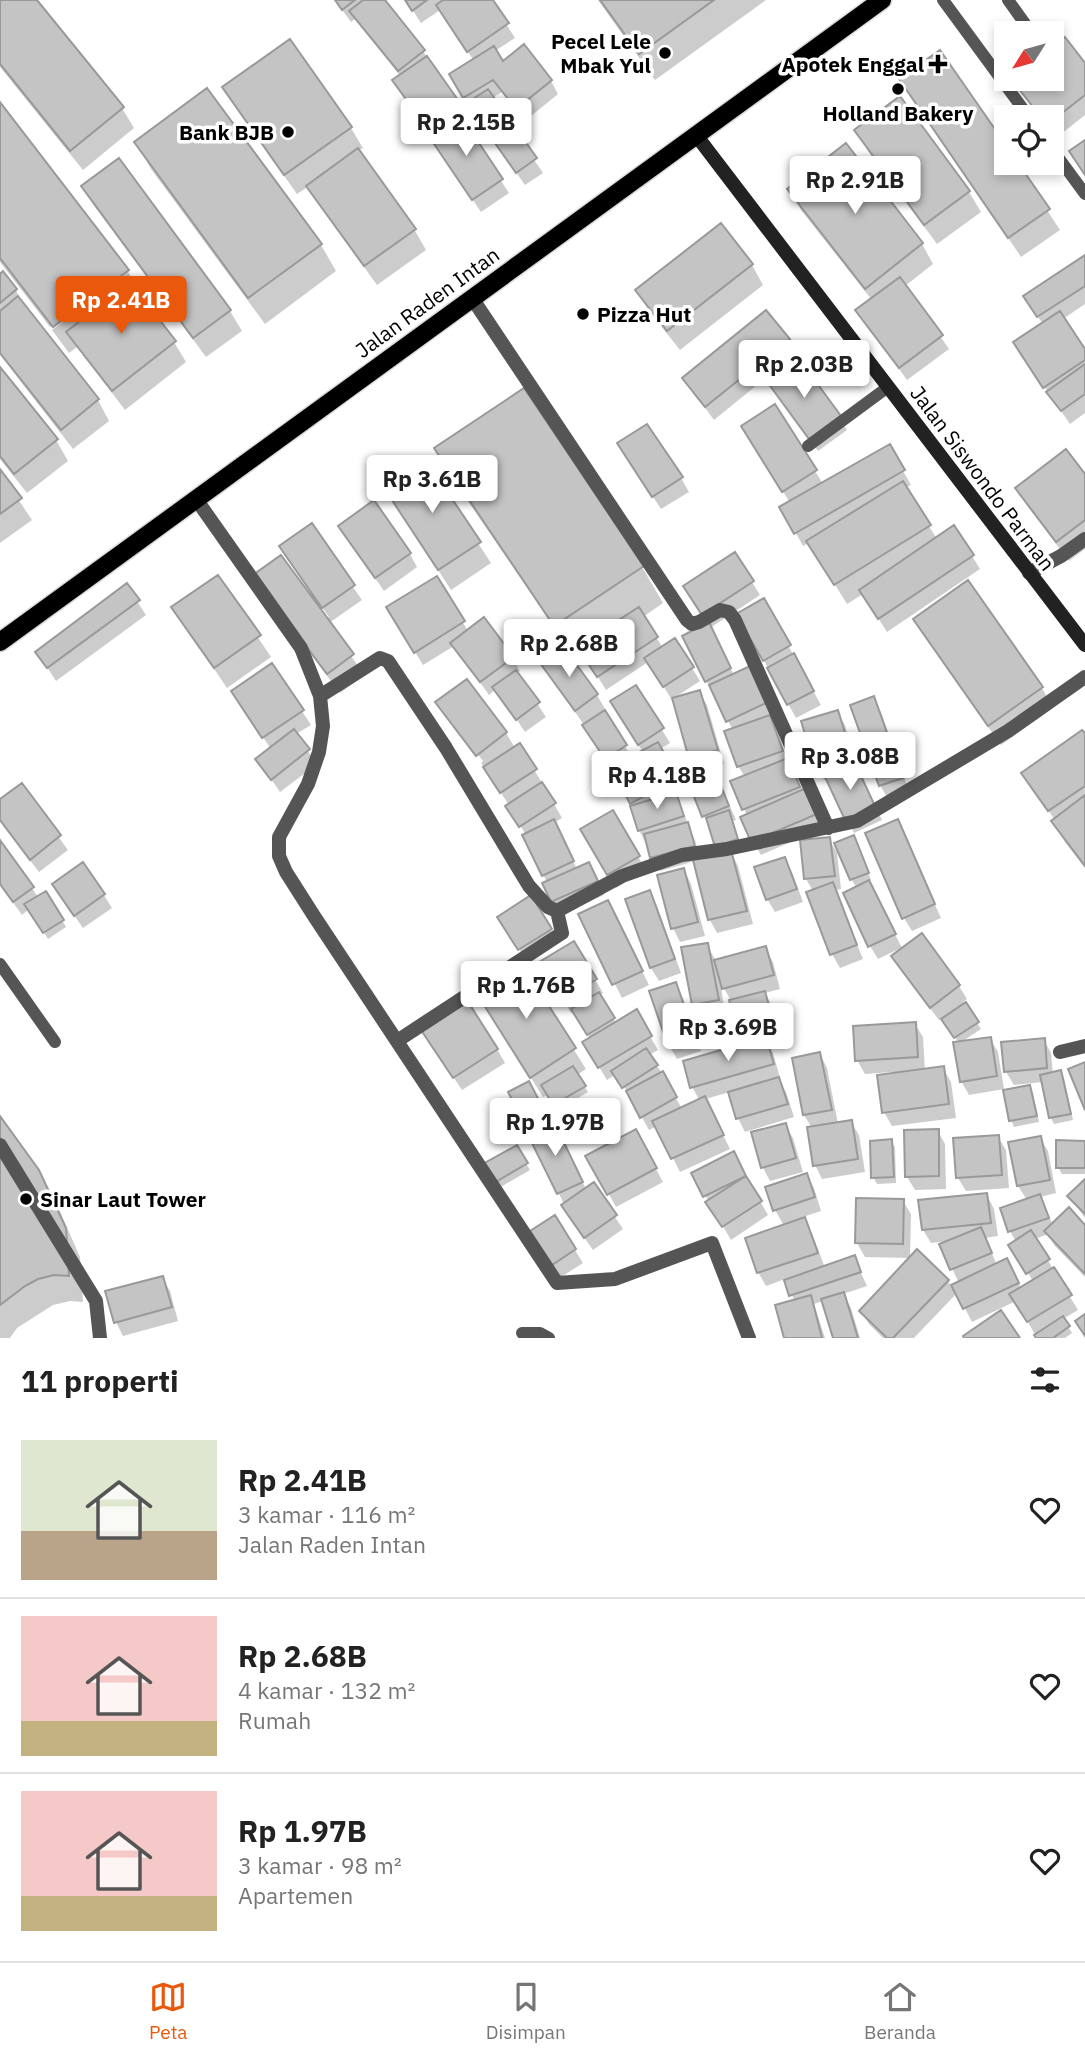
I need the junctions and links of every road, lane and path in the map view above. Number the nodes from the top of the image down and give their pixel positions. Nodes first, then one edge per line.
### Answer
1 (882, 0) edge
2 (943, 0) edge
3 (1008, 0) edge
4 (1023, 21) edge
5 (1020, 105) edge
6 (696, 135) junction
7 (1064, 165) edge
8 (1085, 194) edge
9 (472, 298) junction
10 (888, 387) junction
11 (808, 446) dead end
12 (196, 499) junction
13 (1085, 539) edge
14 (1030, 573) junction
15 (0, 642) edge
16 (1085, 645) edge
17 (1085, 677) edge
18 (320, 696) junction
19 (828, 828) junction
20 (557, 911) junction
21 (0, 964) edge
22 (397, 1041) junction
23 (55, 1042) dead end
24 (1085, 1046) edge
25 (1060, 1052) dead end
26 (0, 1145) edge
27 (522, 1333) dead end
28 (100, 1338) edge
29 (549, 1338) edge
30 (749, 1338) edge

1 - 6 main road, Jalan Raden Intan
2 - 5 lane
3 - 4 lane
6 - 9 main road, Jalan Raden Intan
6 - 10 street, Jalan Siswondo Parman
7 - 8 lane
9 - 12 main road, Jalan Raden Intan
9 - 19 street
10 - 11 lane
10 - 14 street, Jalan Siswondo Parman
12 - 15 main road, Jalan Raden Intan
12 - 18 street
13 - 14 street
14 - 16 street, Jalan Siswondo Parman
17 - 19 street
18 - 20 street
18 - 22 street
19 - 20 street
20 - 22 street
21 - 23 lane
22 - 30 street
24 - 25 street
26 - 28 street
27 - 29 lane

